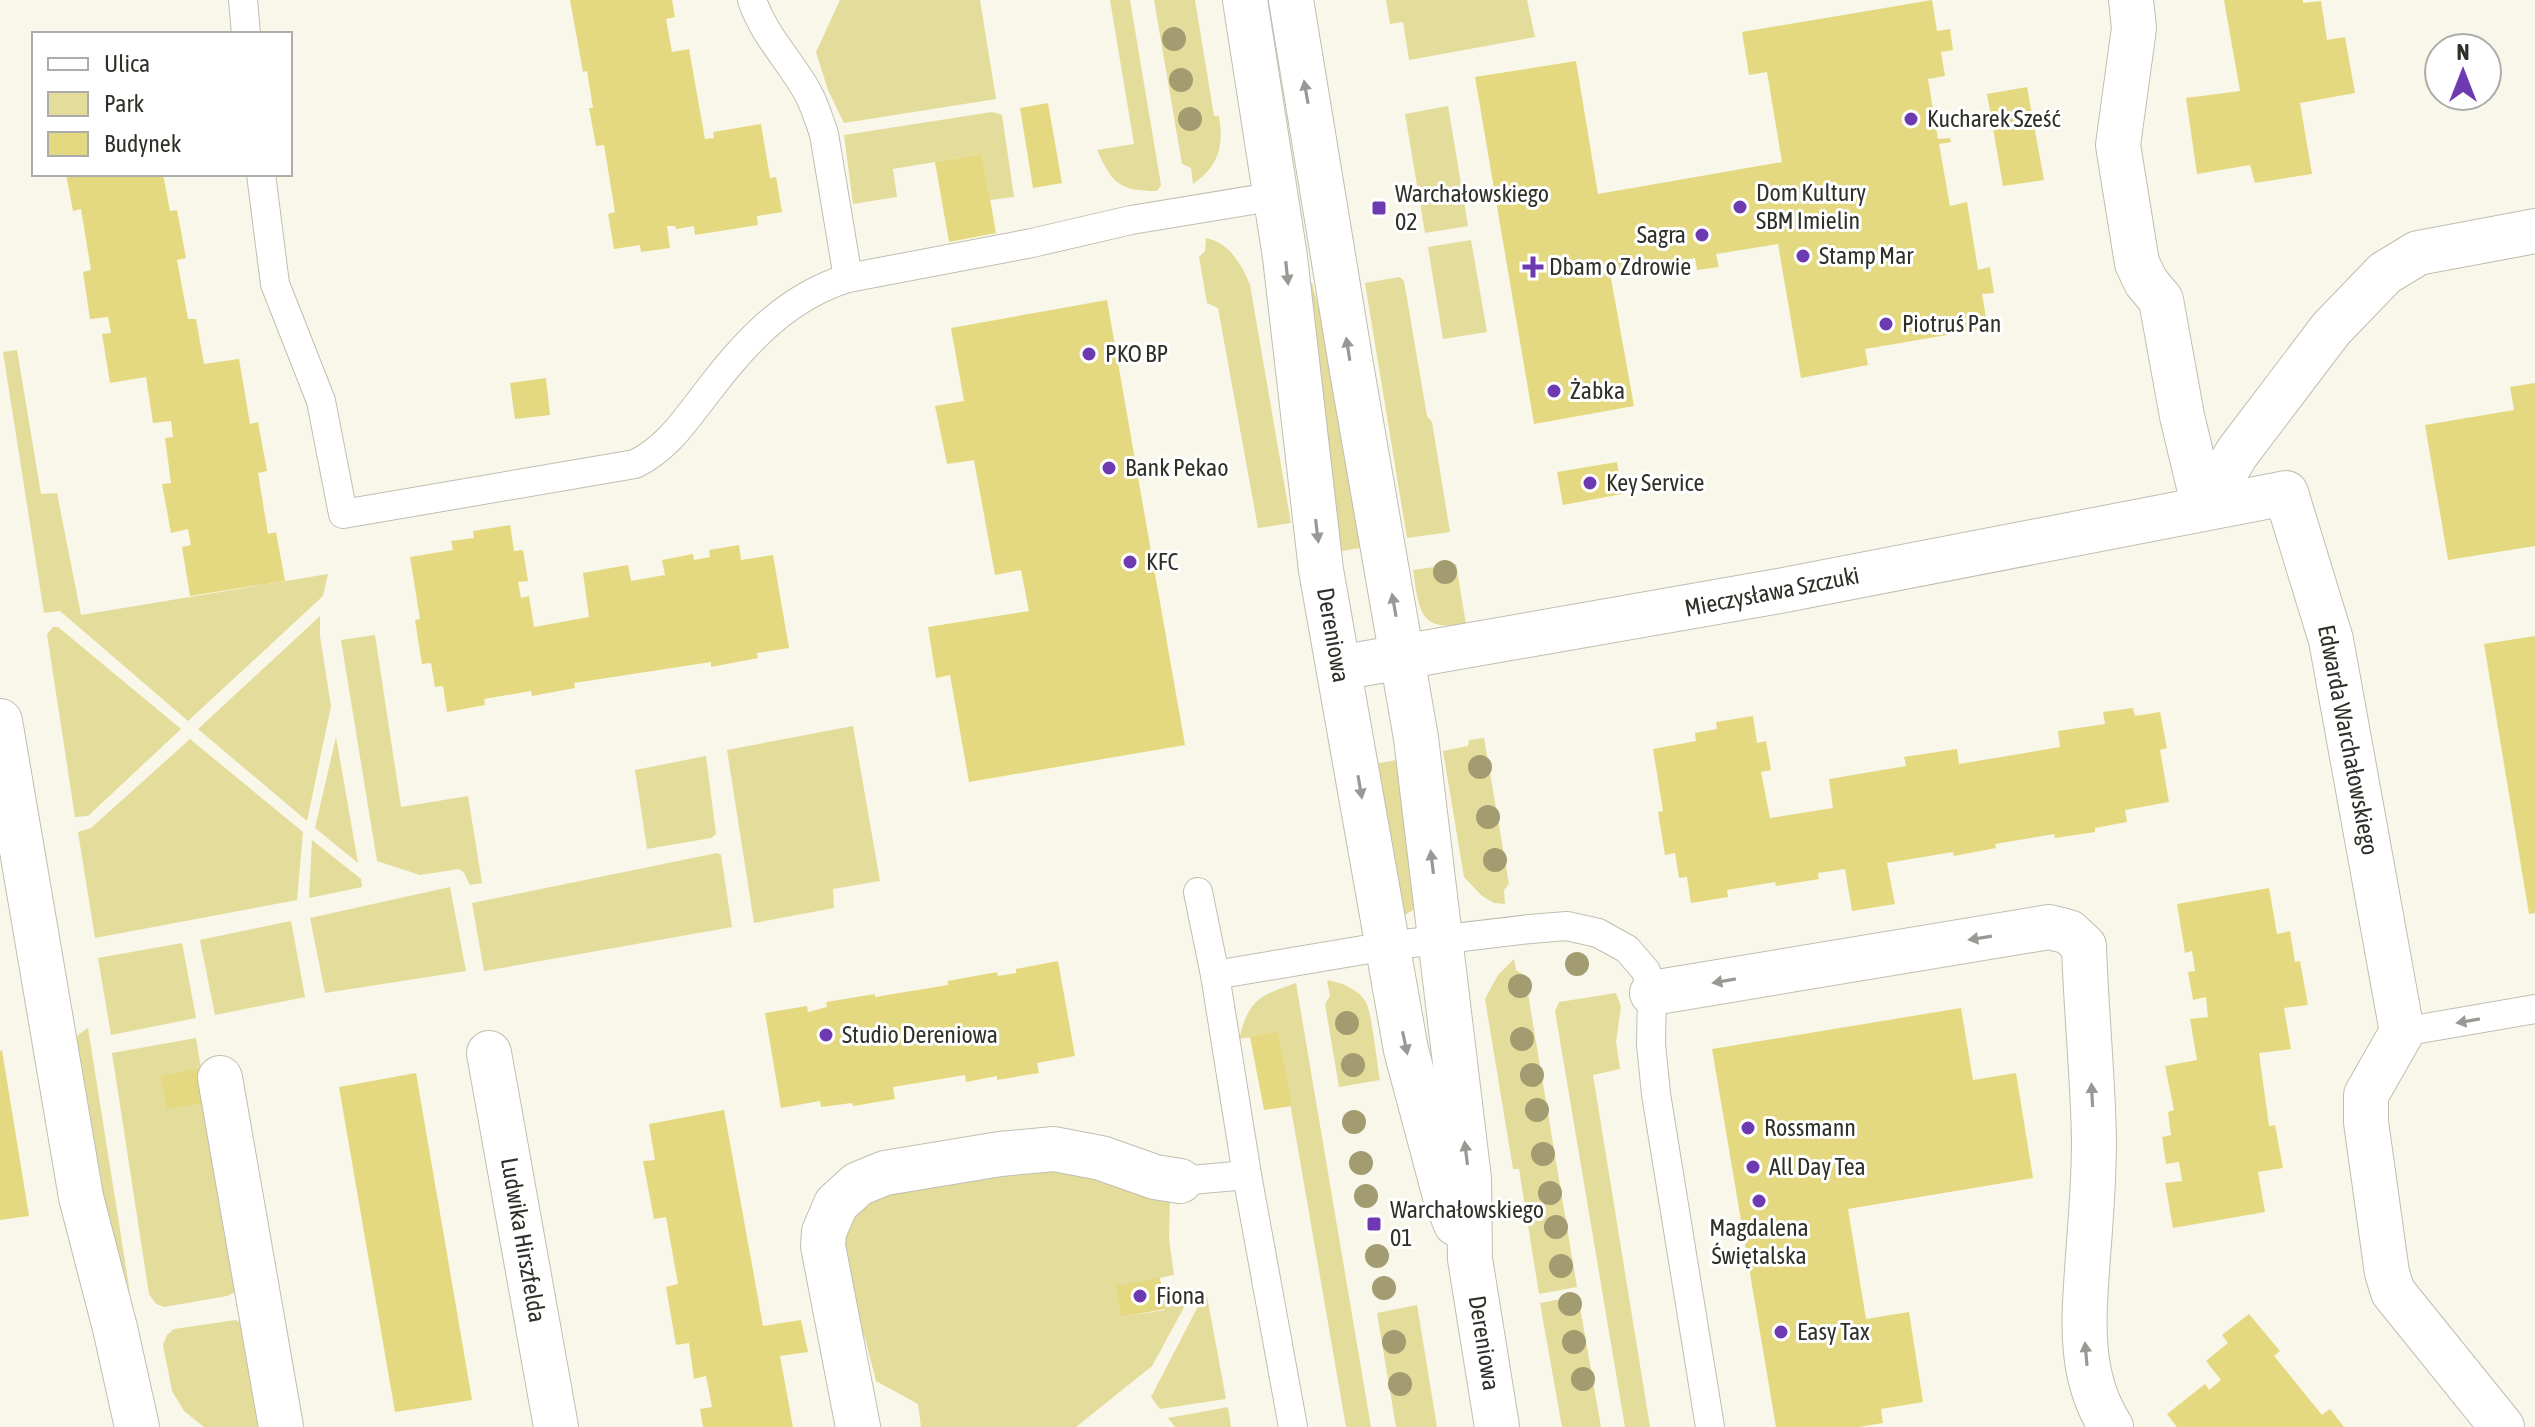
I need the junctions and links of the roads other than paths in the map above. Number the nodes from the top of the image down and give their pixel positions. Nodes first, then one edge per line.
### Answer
1 (243, 0) edge
2 (752, 0) edge
3 (1245, 0) edge
4 (1291, 0) edge
5 (2131, 0) edge
6 (246, 32) edge
7 (261, 176) edge
8 (1277, 196) junction
9 (2535, 231) edge
10 (848, 278) junction
11 (2204, 508) junction
12 (1403, 658) junction
13 (1339, 668) junction
14 (0, 721) edge
15 (1198, 892) dead end
16 (1442, 940) junction
17 (1387, 946) junction
18 (1215, 975) junction
19 (1652, 993) junction
20 (2535, 1009) edge
21 (2402, 1032) junction
22 (489, 1053) dead end
23 (220, 1078) dead end
24 (1247, 1175) junction
25 (1180, 1181) joint
26 (1470, 1259) junction
27 (137, 1427) edge
28 (281, 1427) edge
29 (556, 1427) edge
30 (858, 1427) edge
31 (1293, 1427) edge
32 (1497, 1427) edge
33 (1710, 1427) edge
34 (2111, 1427) edge
35 (2502, 1427) edge

1 - 6 lane
2 - 10 lane
3 - 8 street, Dereniowa
12 -> 4 street, Dereniowa
5 - 11 street
7 - 10 lane
8 - 10 lane
8 -> 13 street, Dereniowa
9 - 11 street
11 - 12 street, Mieczysława Szczuki
11 - 21 street, Edwarda Warchałowskiego
12 - 13 street, Mieczysława Szczuki
16 -> 12 street, Dereniowa
13 -> 17 street, Dereniowa
14 - 27 street
15 - 18 lane
16 - 17 lane
16 - 19 lane
26 -> 16 street, Dereniowa
17 - 18 lane
17 -> 26 street, Dereniowa
18 - 24 lane
19 - 33 lane
34 -> 19 street
20 -> 21 lane
21 - 35 street
22 - 29 street, Ludwika Hirszfelda
23 - 28 street
24 - 25 lane
24 - 31 lane
25 - 30 street
26 - 32 street, Dereniowa

